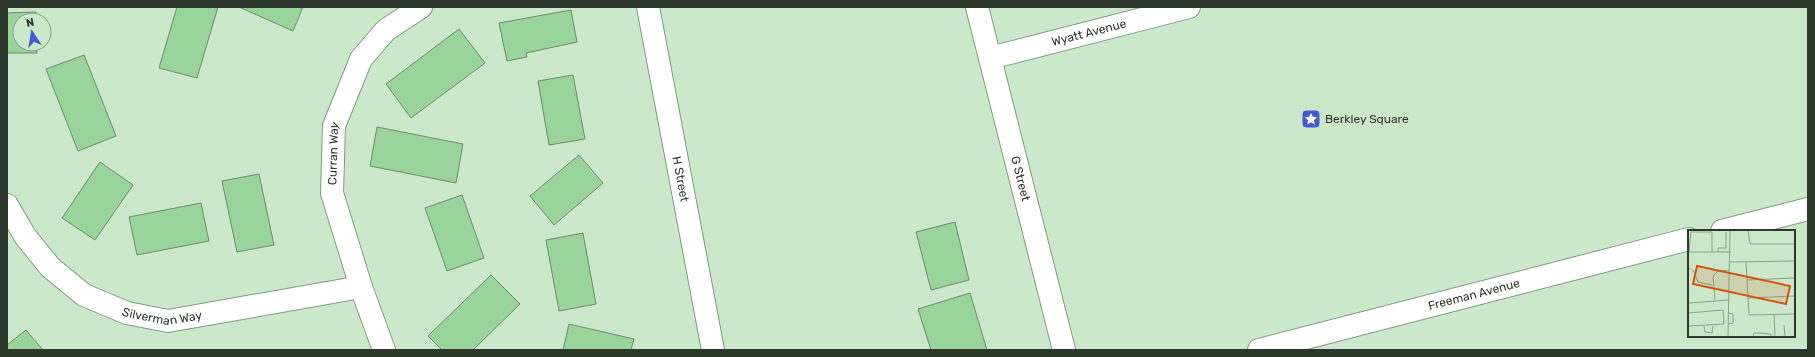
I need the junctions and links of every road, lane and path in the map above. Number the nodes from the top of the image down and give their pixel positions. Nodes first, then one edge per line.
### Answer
1 (421, 7) edge
2 (648, 7) edge
3 (977, 7) edge
4 (1189, 7) edge
5 (990, 58) junction
6 (7, 205) edge
7 (1808, 209) edge
8 (1726, 230) edge
9 (1688, 239) edge
10 (361, 287) junction
11 (384, 350) edge
12 (713, 350) edge
13 (1064, 350) edge
14 (1259, 350) edge

1 - 10 street, Curran Way
2 - 12 street, H Street
3 - 5 street, G Street
4 - 5 street, Wyatt Avenue
5 - 13 street, G Street
6 - 10 street, Silverman Way
7 - 8 street
9 - 14 street, Freeman Avenue
10 - 11 street, Curran Way

